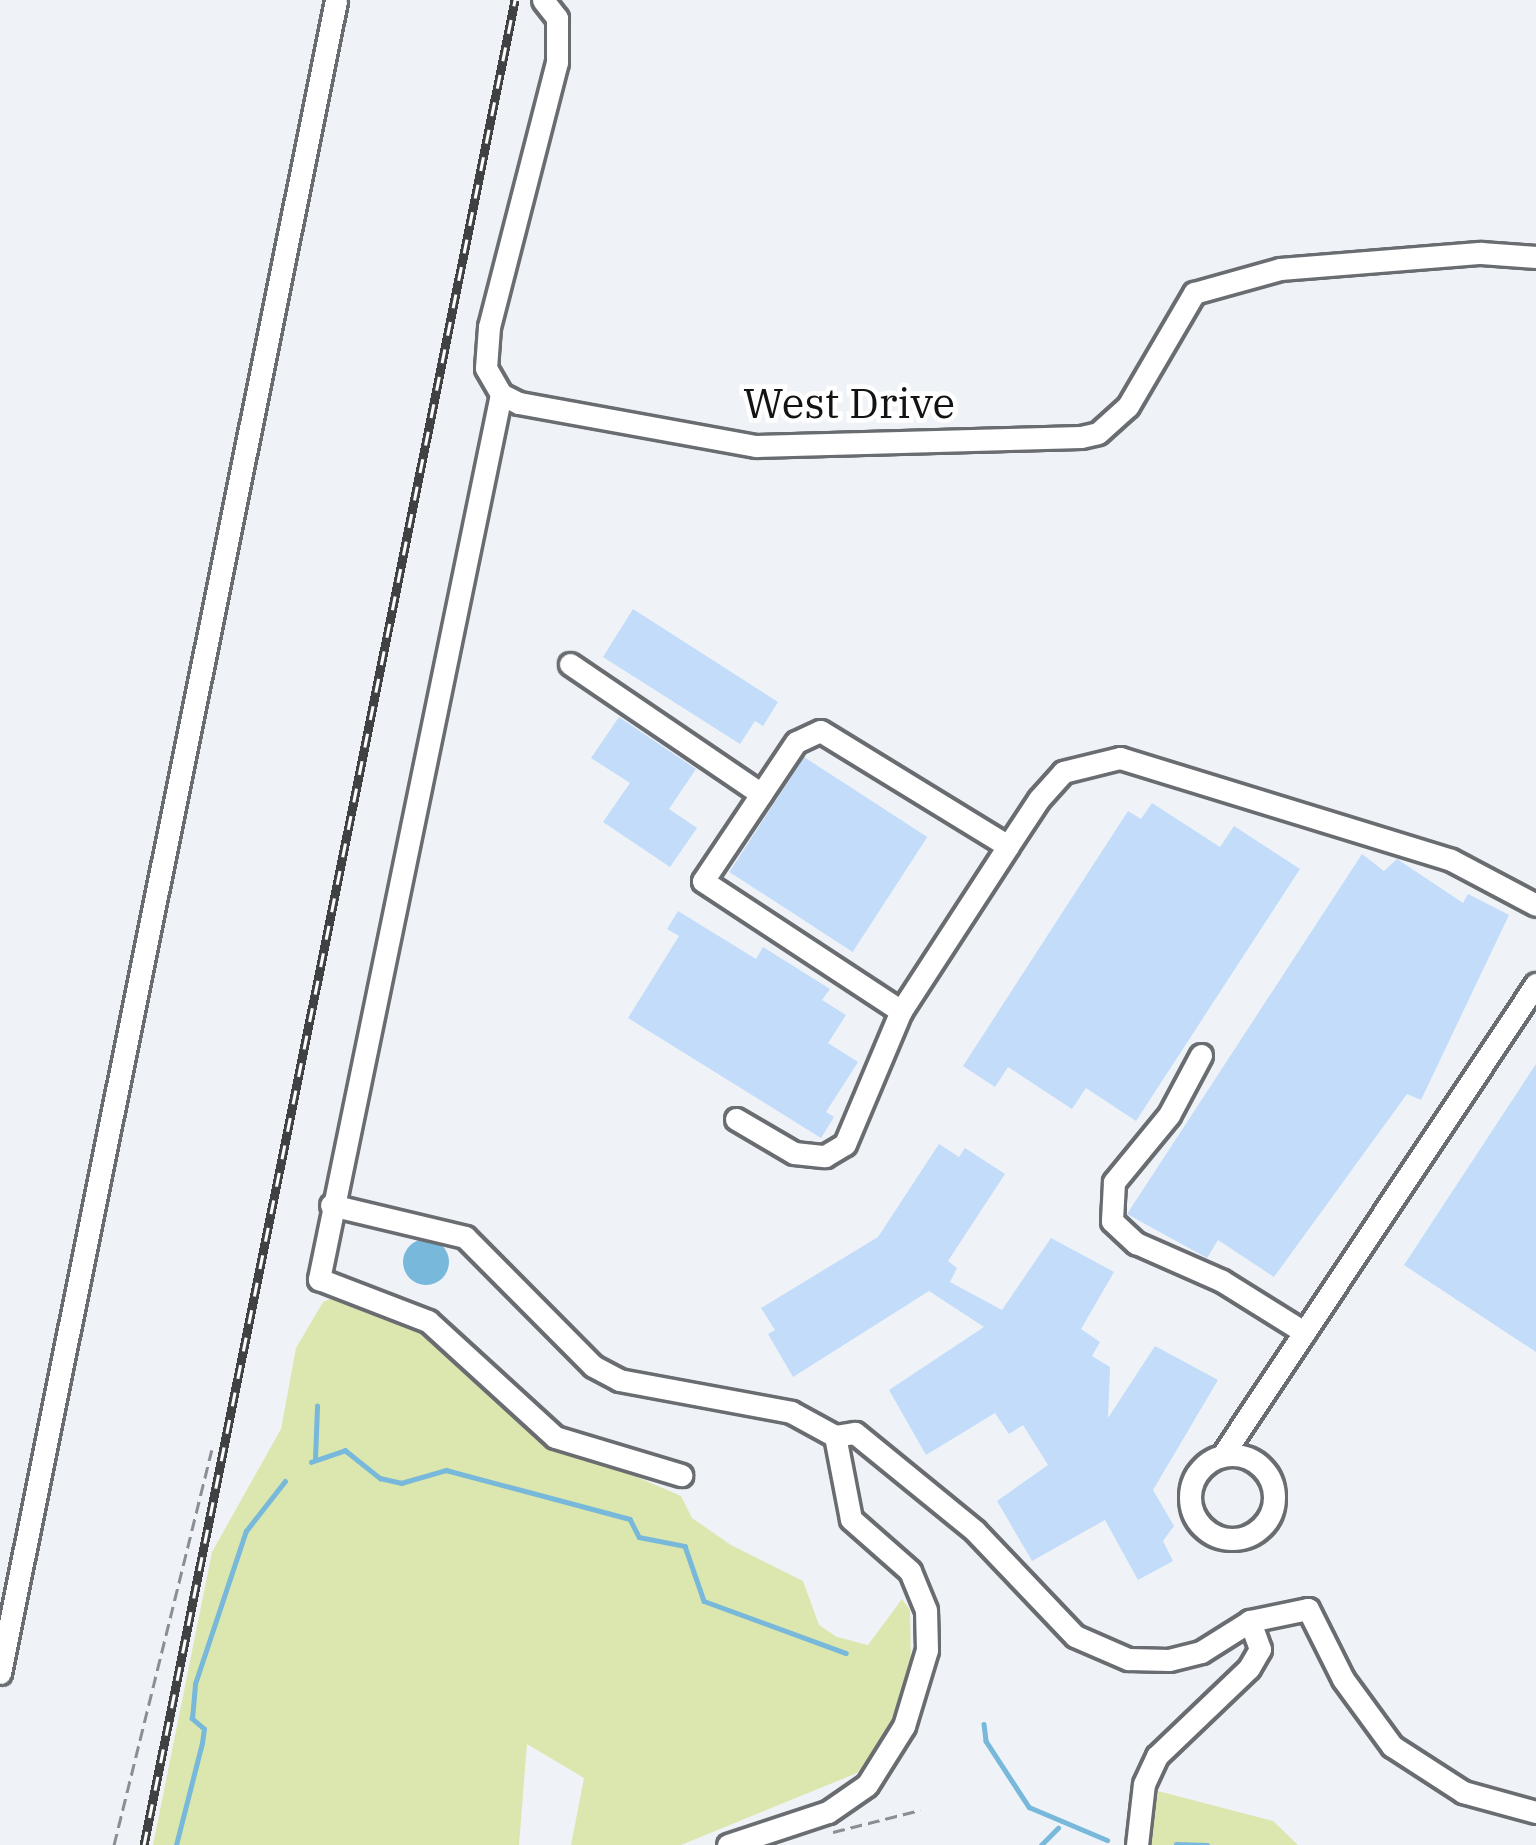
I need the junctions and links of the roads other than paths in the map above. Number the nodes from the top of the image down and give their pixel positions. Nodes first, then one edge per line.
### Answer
1 (336, 0) edge
2 (543, 0) edge
3 (1536, 257) edge
4 (501, 394) junction
5 (570, 664) dead end
6 (761, 794) junction
7 (1008, 846) junction
8 (1536, 905) edge
9 (1536, 984) edge
10 (902, 1011) junction
11 (1201, 1055) dead end
12 (736, 1119) dead end
13 (331, 1205) junction
14 (1304, 1332) junction
15 (835, 1436) junction
16 (1222, 1456) junction
17 (681, 1475) dead end
18 (1250, 1621) junction
19 (0, 1673) edge
20 (1536, 1812) edge
21 (728, 1845) edge
22 (1136, 1845) edge

1 - 19 street
2 - 4 street
3 - 4 street, West Drive
4 - 13 street
5 - 6 street
6 - 7 street
6 - 10 street
7 - 8 street
7 - 10 street
9 - 14 street
10 - 12 street
11 - 14 street
13 - 15 street
13 - 17 street
14 - 16 street
15 - 18 street
15 - 21 street
16 - 16 street
18 - 20 street
18 - 22 street

